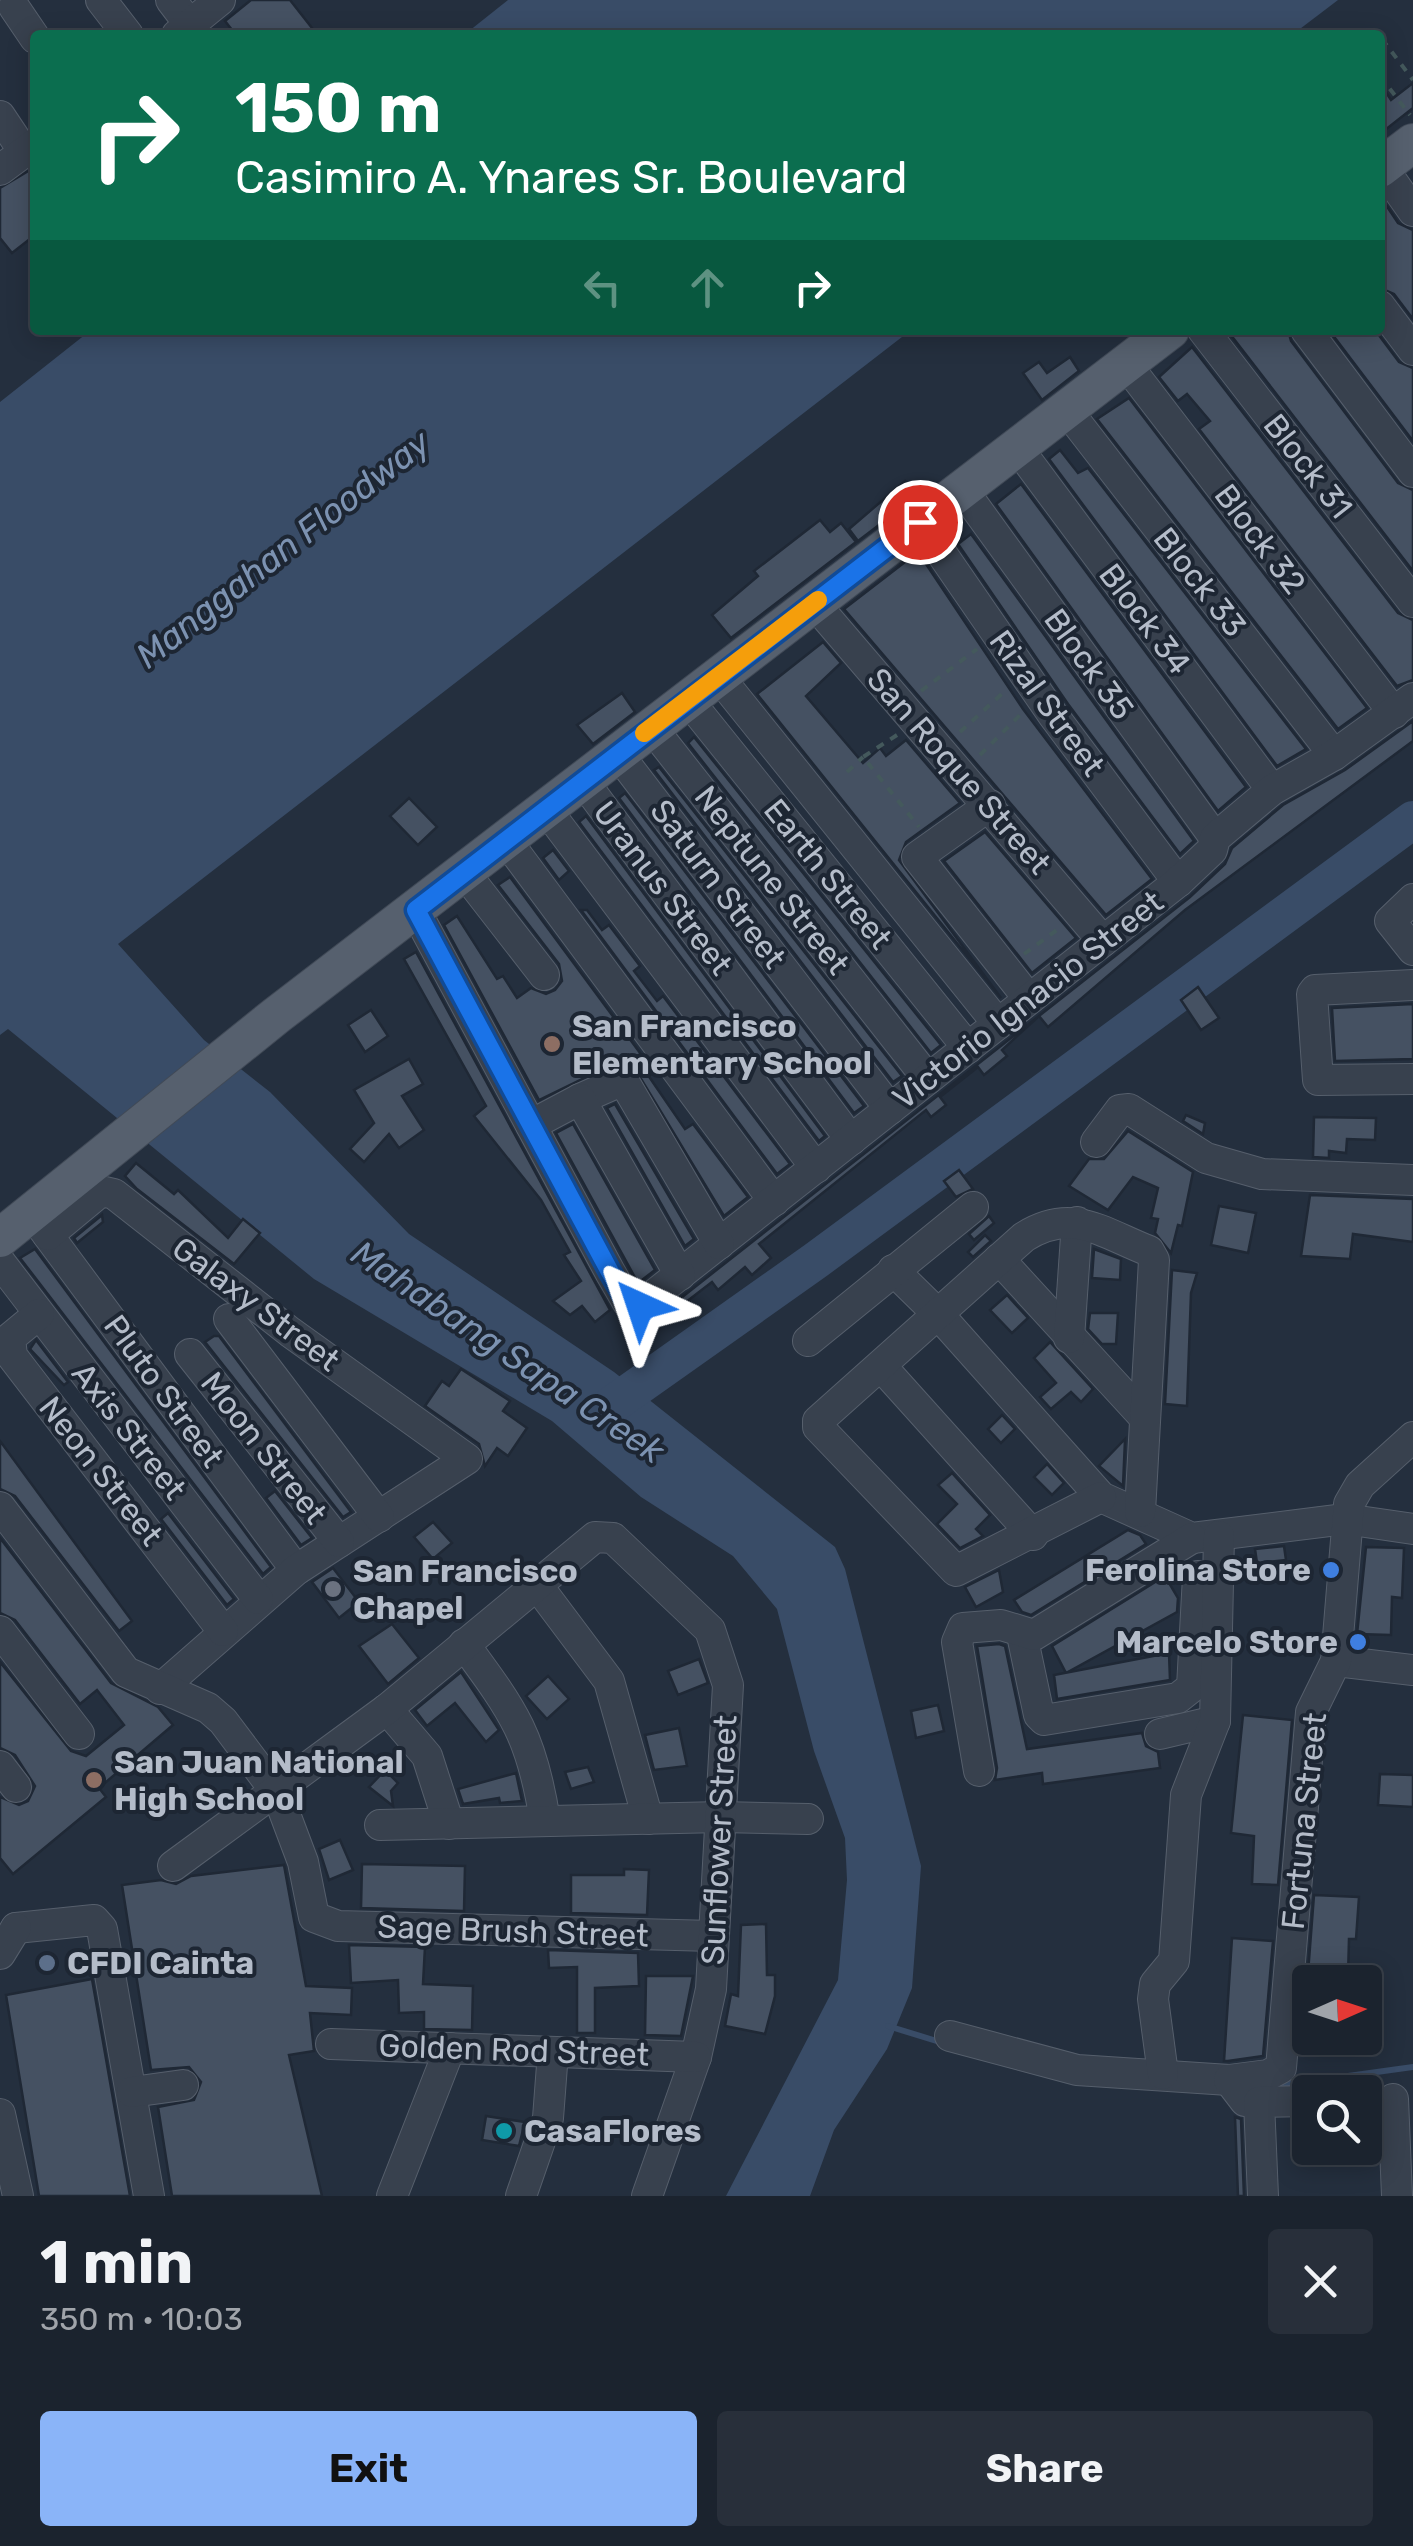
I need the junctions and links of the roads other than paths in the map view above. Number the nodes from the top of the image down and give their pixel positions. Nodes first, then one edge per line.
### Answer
1 (101, 0) edge
2 (172, 0) edge
3 (220, 0) edge
4 (14, 7) dead end
5 (124, 30) edge
6 (184, 30) edge
7 (30, 31) edge
8 (0, 116) edge
9 (1413, 143) edge
10 (20, 155) edge
11 (1385, 165) edge
12 (1385, 173) edge
13 (1413, 211) edge
14 (1385, 313) edge
15 (1164, 335) edge
16 (1207, 335) edge
17 (1310, 335) edge
18 (1413, 350) edge
19 (1126, 364) junction
20 (1066, 410) junction
21 (1017, 447) junction
22 (1413, 472) edge
23 (962, 489) junction
24 (920, 522) junction
25 (1413, 602) edge
26 (814, 603) junction
27 (719, 676) junction
28 (688, 700) junction
29 (1403, 706) edge
30 (652, 728) junction
31 (618, 754) junction
32 (1334, 755) junction
33 (583, 781) junction
34 (1272, 790) junction
35 (990, 805) junction
36 (546, 810) junction
37 (1215, 838) junction
38 (506, 840) junction
39 (464, 872) junction
40 (1178, 882) junction
41 (1413, 899) edge
42 (416, 910) junction
43 (1103, 941) junction
44 (1413, 950) edge
45 (544, 975) dead end
46 (1413, 985) edge
47 (1028, 1000) junction
48 (998, 1024) junction
49 (968, 1048) junction
50 (928, 1079) junction
51 (1413, 1079) edge
52 (580, 1099) junction
53 (890, 1109) junction
54 (531, 1125) junction
55 (851, 1140) junction
56 (1096, 1142) dead end
57 (816, 1168) junction
58 (1413, 1180) edge
59 (774, 1201) junction
60 (973, 1207) dead end
61 (1077, 1222) junction
62 (39, 1224) junction
63 (0, 1238) edge
64 (719, 1244) junction
65 (999, 1260) junction
66 (0, 1262) edge
67 (892, 1270) junction
68 (680, 1275) junction
69 (39, 1314) junction
70 (938, 1314) junction
71 (229, 1320) dead end
72 (1069, 1338) junction
73 (808, 1341) dead end
74 (190, 1354) dead end
75 (881, 1366) junction
76 (1145, 1418) junction
77 (1413, 1436) edge
78 (1100, 1497) junction
79 (0, 1508) edge
80 (379, 1516) junction
81 (1150, 1516) junction
82 (1345, 1519) junction
83 (1413, 1529) edge
84 (1033, 1536) junction
85 (1203, 1537) junction
86 (338, 1542) junction
87 (296, 1570) junction
88 (537, 1584) junction
89 (258, 1599) junction
90 (0, 1631) edge
91 (224, 1631) junction
92 (1022, 1635) junction
93 (464, 1644) junction
94 (1336, 1661) junction
95 (1413, 1670) edge
96 (160, 1689) junction
97 (387, 1709) junction
98 (1215, 1721) junction
99 (80, 1734) dead end
100 (1160, 1734) dead end
101 (979, 1771) dead end
102 (277, 1793) junction
103 (721, 1817) junction
104 (648, 1818) junction
105 (808, 1819) dead end
106 (546, 1821) junction
107 (449, 1824) junction
108 (380, 1826) dead end
109 (174, 1866) dead end
110 (5, 1930) edge
111 (713, 1936) junction
112 (950, 2036) dead end
113 (331, 2044) dead end
114 (450, 2048) junction
115 (553, 2052) junction
116 (696, 2057) junction
117 (1163, 2074) junction
118 (1229, 2080) junction
119 (183, 2085) dead end
120 (132, 2092) junction
121 (1390, 2099) edge
122 (1292, 2101) edge
123 (1259, 2102) junction
124 (0, 2114) edge
125 (18, 2196) edge
126 (149, 2196) edge
127 (392, 2196) edge
128 (521, 2196) edge
129 (647, 2196) edge
130 (1263, 2196) edge
131 (1396, 2196) edge

1 - 5 street
2 - 6 street
3 - 6 street
4 - 7 street
8 - 10 street
9 - 11 main road
12 - 13 street
14 - 18 street
15 - 19 main road
16 - 25 street, Block 31
17 - 22 street
19 - 20 main road
19 - 29 street, Block 32
20 - 21 main road
20 - 32 street, Block 33
21 - 23 main road
21 - 34 street, Block 34
23 - 24 main road
23 - 37 street, Block 35
24 - 26 main road
24 - 40 street, Rizal Street
26 - 27 main road
26 - 35 street, San Roque Street
27 - 28 main road
27 - 48 street
28 - 30 main road
28 - 49 street, Earth Street
29 - 32 street, Victorio Ignacio Street
30 - 31 main road
30 - 50 street, Neptune Street
31 - 33 main road
31 - 53 street, Saturn Street
32 - 34 street, Victorio Ignacio Street
33 - 36 main road
33 - 55 street, Uranus Street
34 - 37 street, Victorio Ignacio Street
35 - 43 street, San Roque Street
35 - 47 street
36 - 38 main road
36 - 57 street
37 - 40 street, Victorio Ignacio Street
38 - 39 main road
38 - 59 street
39 - 42 main road
39 - 45 street
40 - 43 street, Victorio Ignacio Street
41 - 44 street
42 - 54 street
42 - 62 main road
43 - 47 street, Victorio Ignacio Street
46 - 51 street
47 - 48 street, Victorio Ignacio Street
48 - 49 street, Victorio Ignacio Street
49 - 50 street, Victorio Ignacio Street
50 - 53 street, Victorio Ignacio Street
52 - 54 street
52 - 64 street
52 - 68 street
53 - 55 street, Victorio Ignacio Street
54 - 68 street, Victorio Ignacio Street
55 - 57 street, Victorio Ignacio Street
56 - 58 street
57 - 59 street, Victorio Ignacio Street
59 - 64 street, Victorio Ignacio Street
60 - 67 street
61 - 65 street
61 - 72 street
61 - 76 street
62 - 63 main road
62 - 80 street, Galaxy Street
62 - 87 street, Pluto Street
64 - 68 street, Victorio Ignacio Street
65 - 70 street
65 - 72 street
66 - 69 street, Axis Street
67 - 70 street
67 - 73 street
69 - 89 street, Axis Street
69 - 91 street, Neon Street
70 - 75 street
70 - 78 street
71 - 80 street
72 - 76 street
74 - 86 street, Moon Street
75 - 84 street
75 - 84 street
76 - 81 street
77 - 82 street
78 - 81 street
78 - 84 street
79 - 96 street
80 - 86 street
81 - 85 street
82 - 83 street
82 - 85 street
82 - 94 street, Fortuna Street
85 - 92 street
85 - 92 street
85 - 98 street
86 - 87 street
87 - 89 street
88 - 93 street
88 - 103 street, Sunflower Street
88 - 104 street
89 - 91 street
90 - 99 street
91 - 96 street
92 - 101 street
93 - 97 street
93 - 106 street
94 - 95 street
94 - 118 street, Fortuna Street
96 - 102 street
97 - 102 street
97 - 107 street
98 - 100 street
98 - 117 street
102 - 109 street
102 - 111 street, Sage Brush Street
103 - 104 street
103 - 105 street
103 - 111 street, Sunflower Street
104 - 106 street
106 - 107 street
107 - 108 street
110 - 120 street
111 - 116 street, Sunflower Street
112 - 117 street
113 - 114 street, Golden Rod Street
114 - 115 street, Golden Rod Street
114 - 127 street
115 - 116 street, Golden Rod Street
115 - 128 street
116 - 129 street, Sunflower Street
117 - 118 street
118 - 123 street
119 - 120 street
120 - 126 street
121 - 131 street
122 - 123 street
123 - 130 street
124 - 125 street

